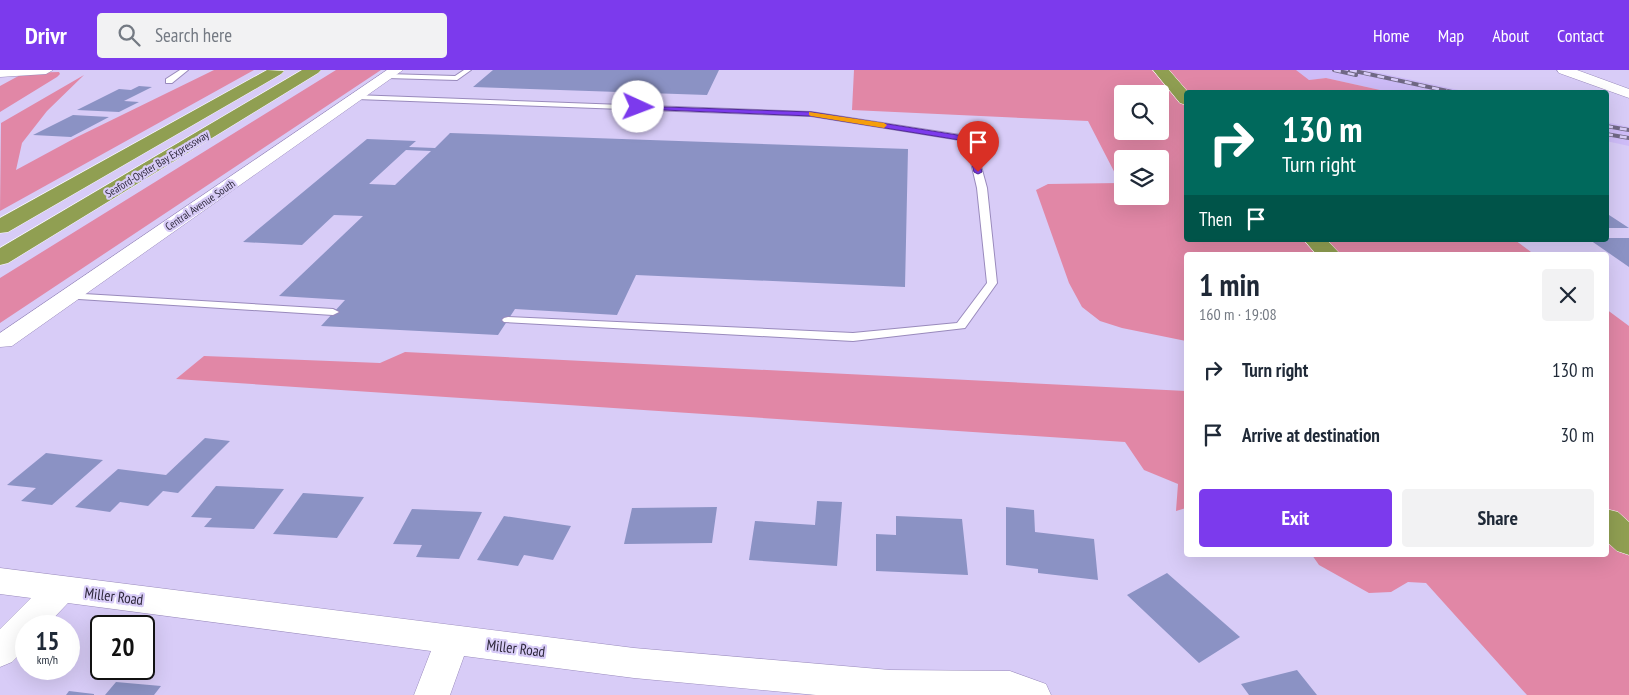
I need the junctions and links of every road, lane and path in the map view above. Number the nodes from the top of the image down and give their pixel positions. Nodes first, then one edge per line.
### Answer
1 (46, 70) edge
2 (186, 70) edge
3 (277, 70) edge
4 (313, 70) edge
5 (468, 70) edge
6 (1161, 70) edge
7 (1564, 70) edge
8 (0, 73) edge
9 (392, 73) edge
10 (169, 81) dead end
11 (1629, 94) edge
12 (357, 97) junction
13 (1184, 98) edge
14 (0, 228) edge
15 (1318, 242) edge
16 (1327, 252) edge
17 (0, 258) edge
18 (67, 296) junction
19 (333, 312) dead end
20 (508, 320) dead end
21 (4, 341) dead end
22 (1609, 524) edge
23 (1629, 542) edge
24 (0, 581) edge
25 (61, 589) junction
26 (453, 640) junction
27 (0, 652) edge
28 (432, 695) edge
29 (1033, 695) edge

1 - 8 street
2 - 10 lane
3 - 14 highway, Seaford-Oyster Bay Expressway
4 - 17 highway, Seaford-Oyster Bay Expressway
5 - 9 lane
6 - 13 highway
7 - 11 street
9 - 12 street, Central Avenue South
12 - 18 street, Central Avenue South
12 - 20 lane
15 - 16 highway
18 - 19 lane
18 - 21 street, Central Avenue South
22 - 23 highway
24 - 25 street, Miller Road
25 - 26 street, Miller Road
25 - 27 street
26 - 28 street
26 - 29 street, Miller Road

